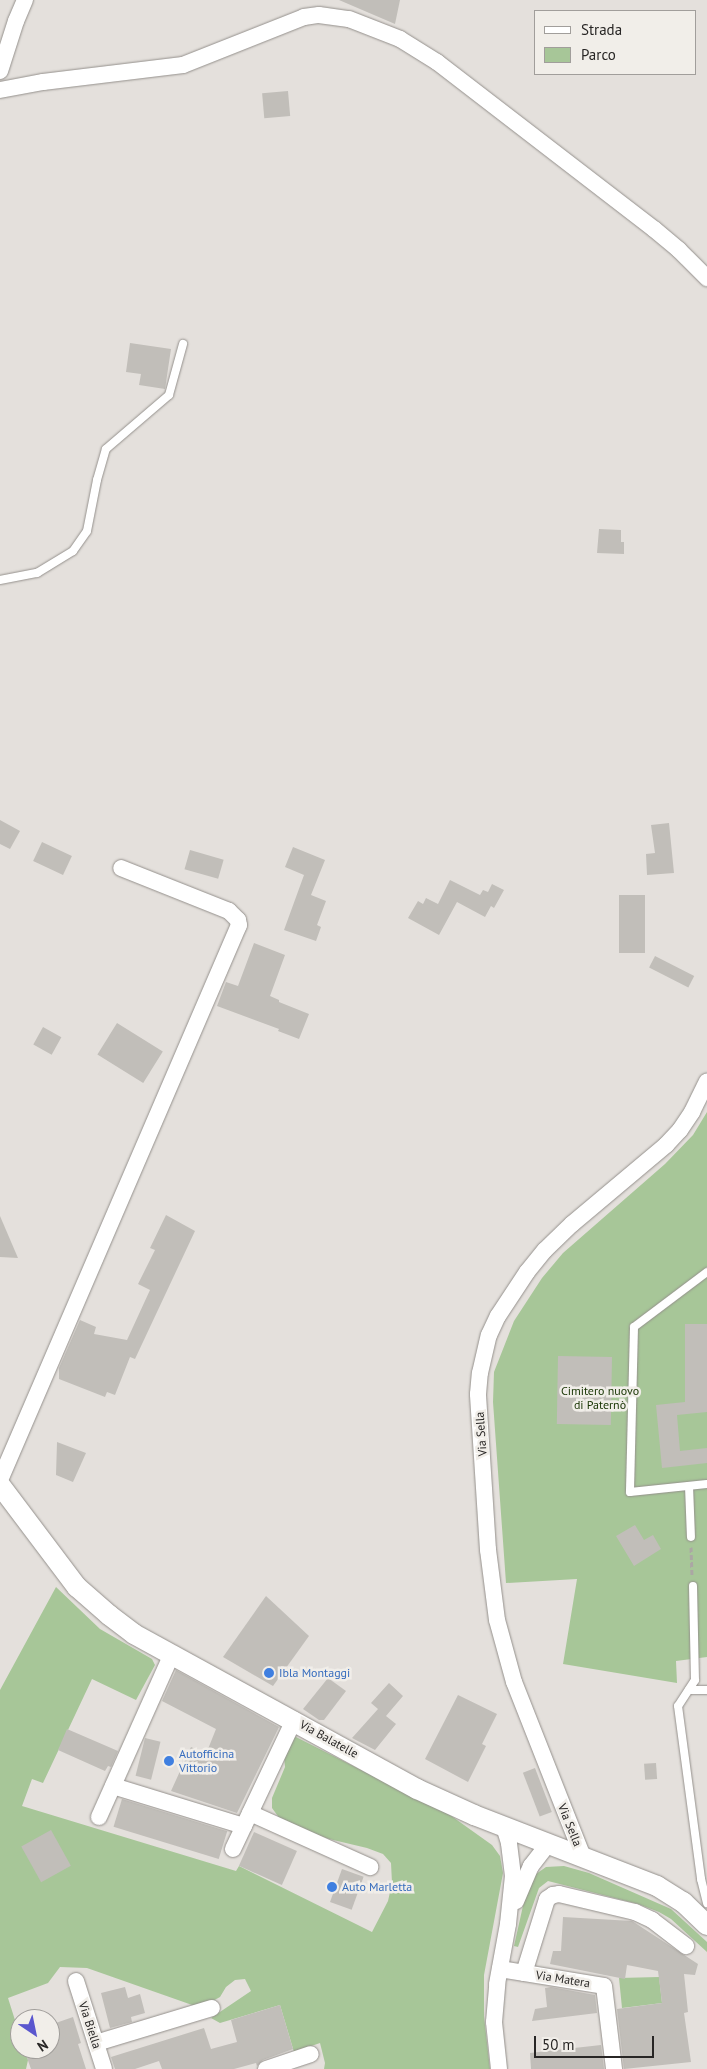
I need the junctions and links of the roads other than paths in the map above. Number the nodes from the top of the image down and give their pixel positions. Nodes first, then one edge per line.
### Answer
1 (25, 0) edge
2 (0, 71) edge
3 (0, 90) edge
4 (707, 278) edge
5 (183, 344) dead end
6 (0, 580) edge
7 (122, 868) dead end
8 (707, 1081) edge
9 (707, 1272) edge
10 (0, 1480) edge
11 (707, 1484) edge
12 (0, 1485) edge
13 (689, 1486) junction
14 (690, 1537) road end
15 (693, 1586) road end
16 (172, 1654) junction
17 (689, 1690) junction
18 (707, 1690) edge
19 (294, 1720) junction
20 (113, 1786) junction
21 (99, 1817) dead end
22 (247, 1820) junction
23 (504, 1827) junction
24 (548, 1844) junction
25 (233, 1849) dead end
26 (583, 1857) junction
27 (370, 1867) dead end
28 (707, 1903) edge
29 (508, 1924) junction
30 (707, 1925) edge
31 (686, 1946) dead end
32 (500, 1969) junction
33 (524, 1973) junction
34 (76, 1981) dead end
35 (212, 2008) dead end
36 (96, 2043) junction
37 (311, 2054) dead end
38 (104, 2069) edge
39 (266, 2069) edge
40 (500, 2069) edge
41 (614, 2069) edge

1 - 2 street
3 - 4 street
5 - 6 lane
7 - 10 street
8 - 26 street, Via Sella
9 - 13 lane
11 - 13 lane
12 - 16 street, Via Balatelle
13 - 14 lane
15 - 17 lane
16 - 19 street, Via Balatelle
16 - 20 street
17 - 18 lane
17 - 28 lane
19 - 22 street
19 - 23 street, Via Balatelle
20 - 21 street
20 - 22 street
22 - 25 street
22 - 27 street
23 - 24 street, Via Balatelle
23 - 29 street
24 - 26 street, Via Balatelle
24 - 29 street
26 - 30 street, Via Balatelle
29 - 32 street
31 - 33 street
32 - 33 street, Via Matera
32 - 40 street
33 - 41 street, Via Matera
34 - 36 street, Via Biella
35 - 36 street
36 - 38 street, Via Biella
37 - 39 street

